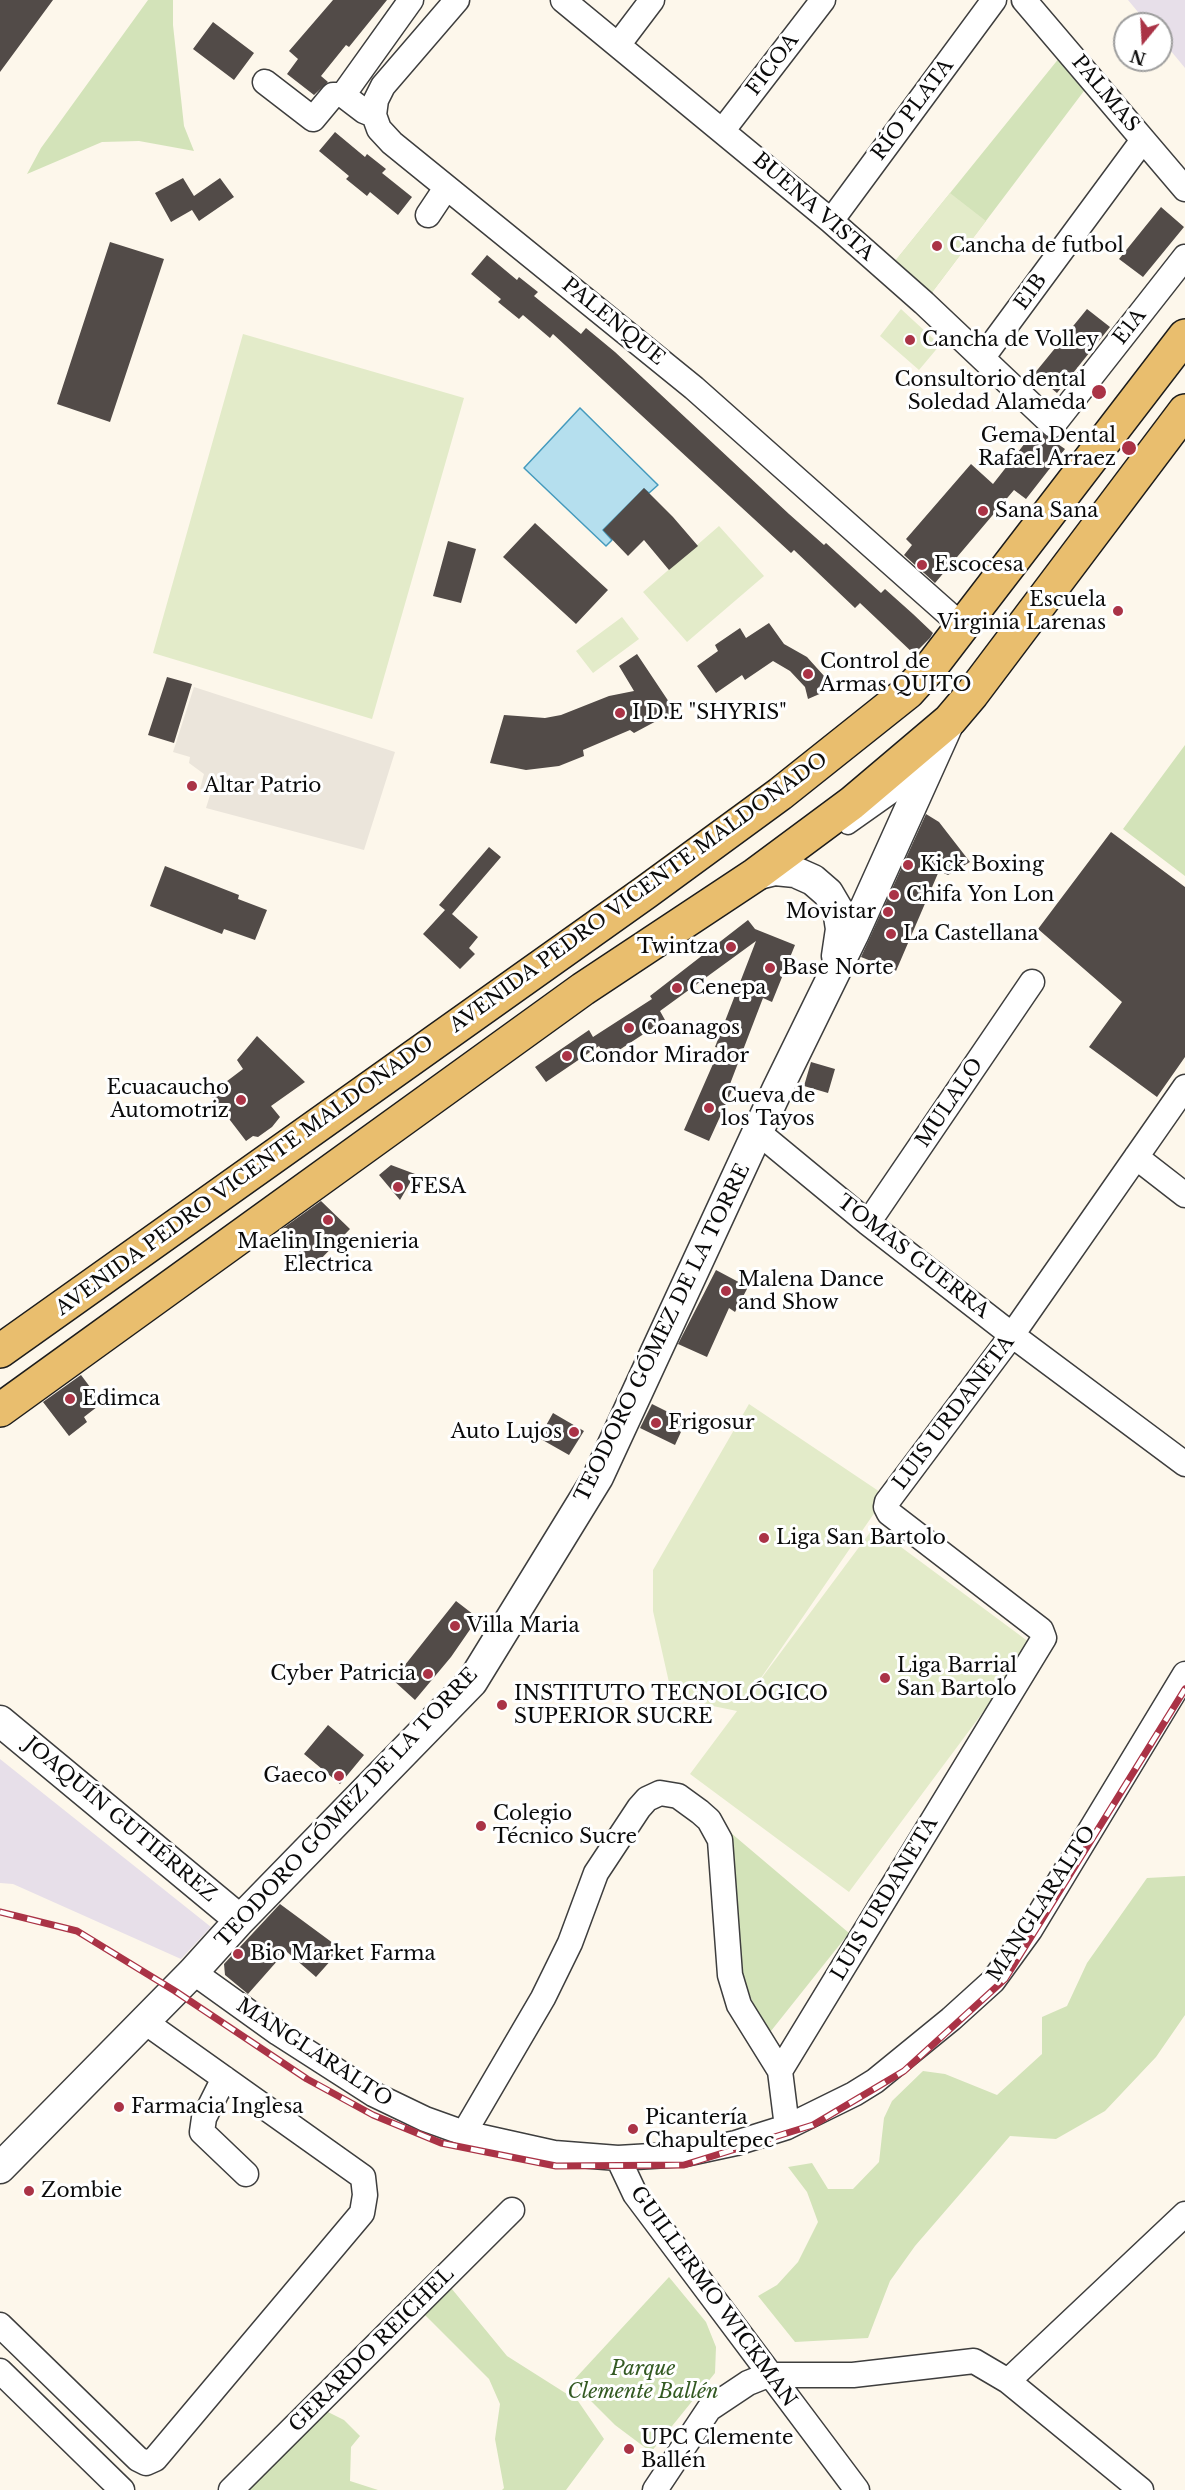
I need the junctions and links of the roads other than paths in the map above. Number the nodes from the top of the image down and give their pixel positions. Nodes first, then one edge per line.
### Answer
1 (411, 0) edge
2 (457, 0) edge
3 (563, 0) edge
4 (652, 0) edge
5 (823, 0) edge
6 (994, 0) edge
7 (1024, 0) edge
8 (618, 45) junction
9 (265, 82) dead end
10 (343, 95) junction
11 (374, 115) junction
12 (723, 130) junction
13 (1143, 140) junction
14 (446, 188) junction
15 (1185, 189) edge
16 (428, 215) dead end
17 (831, 221) junction
18 (1185, 257) edge
19 (1185, 336) edge
20 (983, 357) junction
21 (1185, 411) edge
22 (1053, 425) joint
23 (962, 626) junction
24 (950, 720) junction
25 (928, 769) junction
26 (765, 873) junction
27 (831, 979) junction
28 (1032, 982) dead end
29 (1185, 1087) edge
30 (759, 1133) junction
31 (1136, 1157) junction
32 (1185, 1195) edge
33 (868, 1223) junction
34 (1012, 1335) junction
35 (0, 1351) edge
36 (0, 1410) edge
37 (1185, 1464) edge
38 (1185, 1674) edge
39 (0, 1721) edge
40 (240, 1920) junction
41 (193, 1972) junction
42 (145, 2022) junction
43 (780, 2071) junction
44 (224, 2078) junction
45 (787, 2127) junction
46 (464, 2133) junction
47 (618, 2158) junction
48 (0, 2168) edge
49 (246, 2174) dead end
50 (512, 2210) dead end
51 (1185, 2214) edge
52 (0, 2325) edge
53 (0, 2371) edge
54 (768, 2375) junction
55 (1008, 2381) junction
56 (122, 2490) edge
57 (231, 2490) edge
58 (655, 2490) edge
59 (857, 2490) edge
60 (1141, 2490) edge

1 - 10 street
2 - 11 street
3 - 8 street, BUENA VISTA
4 - 8 street
5 - 12 street, FICOA
6 - 17 street, RÍO PLATA
7 - 13 street, PALMAS
8 - 12 street, BUENA VISTA
9 - 10 street
10 - 11 street
11 - 14 street, PALENQUE
12 - 17 street, BUENA VISTA
13 - 15 street, PALMAS
13 - 20 street, E1B
14 - 16 street
14 - 23 street, PALENQUE
17 - 20 street, BUENA VISTA
18 - 22 street, E1A
19 - 23 main road, AVENIDA PEDRO VICENTE MALDONADO
20 - 22 street, BUENA VISTA
21 - 24 main road
23 - 35 main road, AVENIDA PEDRO VICENTE MALDONADO
24 - 25 street, TEODORO GÓMEZ DE LA TORRE
24 - 26 main road
25 - 26 street
25 - 27 street, TEODORO GÓMEZ DE LA TORRE
26 - 27 street, TEODORO GÓMEZ DE LA TORRE
26 - 36 main road
27 - 30 street, TEODORO GÓMEZ DE LA TORRE
28 - 33 street, MULALO
29 - 31 street, LUIS URDANETA
30 - 33 street, TOMAS GUERRA
30 - 40 street, TEODORO GÓMEZ DE LA TORRE
31 - 32 street
31 - 34 street, LUIS URDANETA
33 - 34 street, TOMAS GUERRA
34 - 37 street, TOMAS GUERRA
34 - 43 street, LUIS URDANETA
38 - 45 street, MANGLARALTO
39 - 40 street, JOAQUÍN GUTIÉRREZ
40 - 41 street, TEODORO GÓMEZ DE LA TORRE
41 - 42 street, TEODORO GÓMEZ DE LA TORRE
41 - 46 street, MANGLARALTO
42 - 44 street
42 - 48 street, TEODORO GÓMEZ DE LA TORRE
43 - 45 street
43 - 46 street
44 - 49 street
44 - 52 street
45 - 47 street, MANGLARALTO
46 - 47 street, MANGLARALTO
47 - 54 street, GUILLERMO WICKMAN
50 - 57 street, GERARDO REICHEL
51 - 55 street
53 - 56 street
54 - 55 street
54 - 58 street
54 - 59 street, GUILLERMO WICKMAN
55 - 60 street

